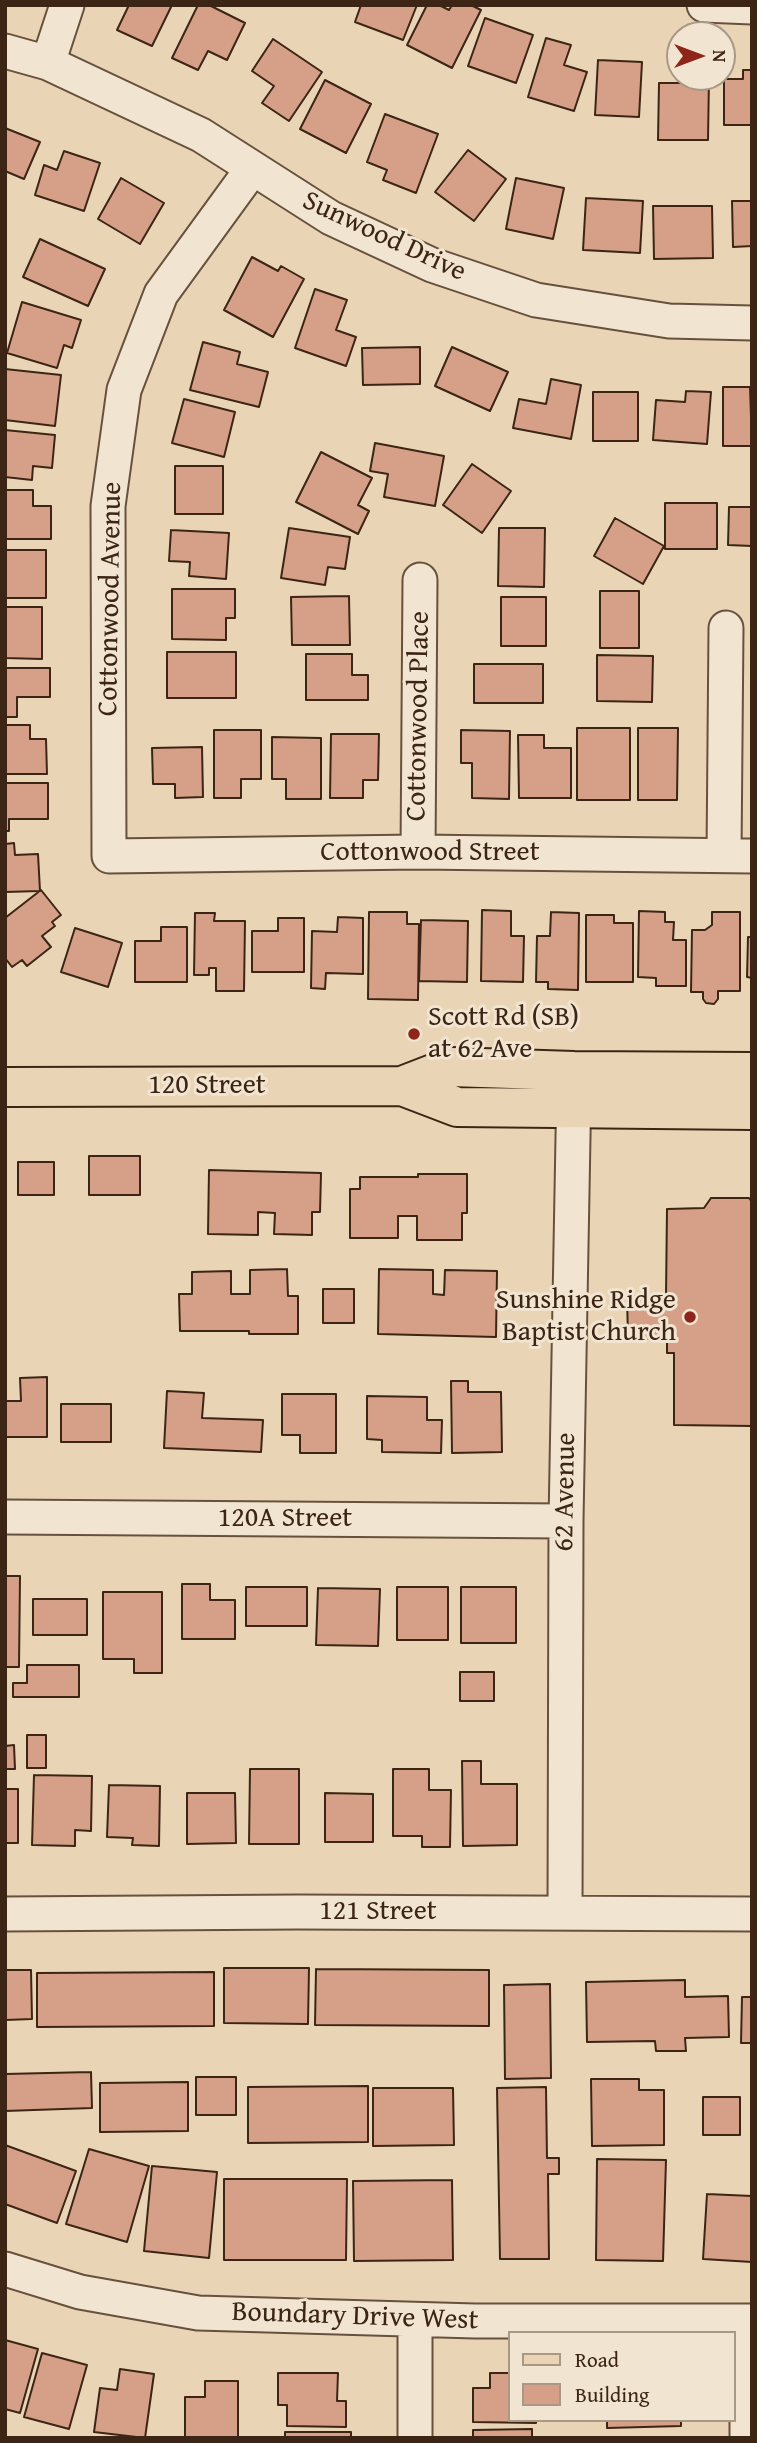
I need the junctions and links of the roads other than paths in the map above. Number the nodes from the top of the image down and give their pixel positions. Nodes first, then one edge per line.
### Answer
1 (67, 5) edge
2 (704, 5) edge
3 (752, 7) edge
4 (5, 51) edge
5 (48, 63) junction
6 (252, 169) junction
7 (752, 323) edge
8 (421, 579) dead end
9 (726, 628) dead end
10 (418, 852) junction
11 (738, 855) edge
12 (109, 856) joint
13 (574, 1071) junction
14 (752, 1072) edge
15 (7, 1085) edge
16 (402, 1086) junction
17 (574, 1108) junction
18 (752, 1110) edge
19 (5, 1517) edge
20 (566, 1521) junction
21 (565, 1913) junction
22 (5, 1914) edge
23 (752, 1914) edge
24 (5, 2269) edge
25 (415, 2319) junction
26 (750, 2321) edge
27 (415, 2438) edge
28 (747, 2438) edge

1 - 5 street
2 - 3 street
4 - 5 street, Sunwood Drive
5 - 6 street, Sunwood Drive
6 - 7 street, Sunwood Drive
6 - 12 street, Cottonwood Avenue
8 - 10 street, Cottonwood Place
9 - 11 street
10 - 11 street, Cottonwood Street
10 - 12 street, Cottonwood Street
13 - 14 main road, 120 Street
13 - 16 main road, 120 Street
13 - 17 street, 62 Avenue
15 - 16 main road, 120 Street
16 - 17 main road, 120 Street
17 - 18 main road, 120 Street
17 - 20 street, 62 Avenue
19 - 20 street, 120A Street
20 - 21 street, 62 Avenue
21 - 22 street, 121 Street
21 - 23 street, 121 Street
24 - 25 street, Boundary Drive West
25 - 26 street, Boundary Drive West
25 - 27 street
26 - 28 street

